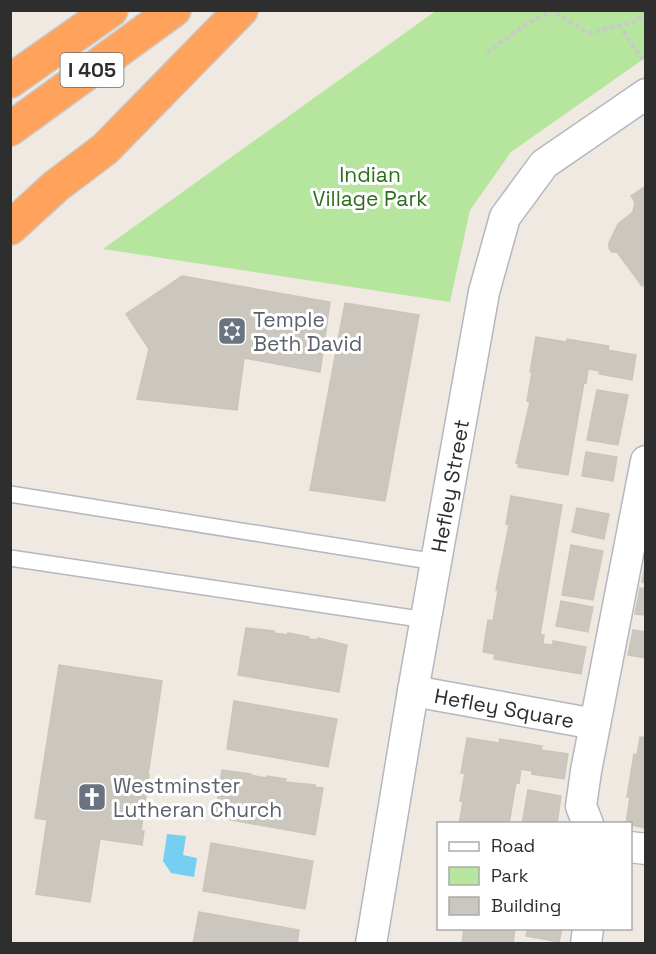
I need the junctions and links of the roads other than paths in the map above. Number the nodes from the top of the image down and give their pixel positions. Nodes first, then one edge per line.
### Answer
1 (111, 10) edge
2 (174, 10) edge
3 (241, 10) edge
4 (10, 81) edge
5 (645, 94) edge
6 (10, 129) edge
7 (10, 228) edge
8 (645, 461) edge
9 (10, 494) edge
10 (10, 558) edge
11 (436, 562) junction
12 (426, 620) junction
13 (413, 691) junction
14 (595, 724) junction
15 (587, 822) edge
16 (371, 944) edge

1 - 4 highway
2 - 6 highway, I 405
3 - 7 highway
5 - 11 street, Hefley Street
8 - 14 street, Hefley Square
9 - 11 lane
10 - 12 lane
11 - 12 street, Hefley Street
12 - 13 street, Hefley Street
13 - 14 street, Hefley Square
13 - 16 street, Hefley Street
14 - 15 street, Hefley Square

